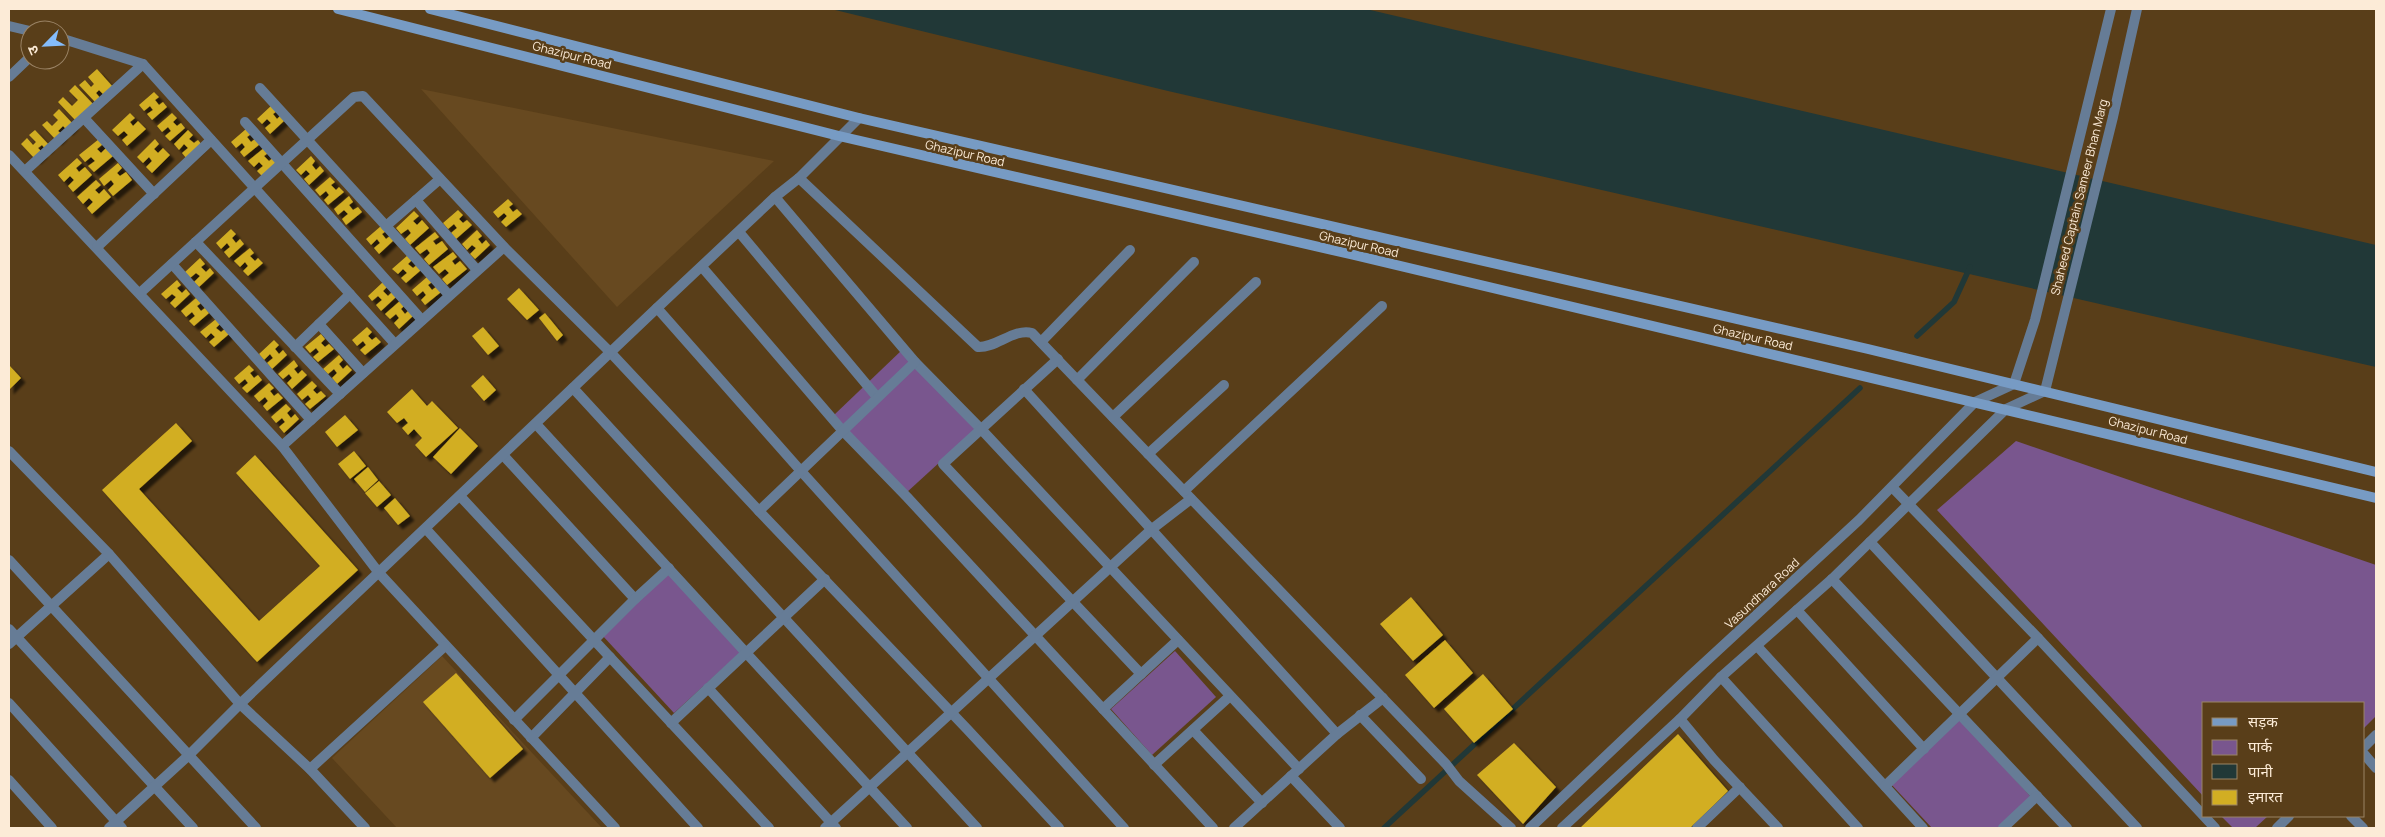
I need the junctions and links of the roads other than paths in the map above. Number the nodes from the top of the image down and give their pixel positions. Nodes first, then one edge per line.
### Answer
1 (338, 9) edge
2 (430, 9) edge
3 (2111, 9) edge
4 (2137, 9) edge
5 (70, 41) edge
6 (143, 64) junction
7 (20, 67) edge
8 (9, 77) edge
9 (260, 88) dead end
10 (84, 118) junction
11 (859, 118) junction
12 (245, 122) dead end
13 (839, 136) junction
14 (307, 139) junction
15 (211, 140) junction
16 (9, 155) edge
17 (282, 163) junction
18 (25, 171) junction
19 (440, 178) junction
20 (799, 178) junction
21 (254, 188) junction
22 (154, 194) junction
23 (775, 197) junction
24 (416, 200) junction
25 (386, 226) junction
26 (739, 232) junction
27 (196, 242) junction
28 (97, 247) junction
29 (504, 247) junction
30 (1130, 250) dead end
31 (1194, 262) dead end
32 (172, 264) junction
33 (702, 267) junction
34 (477, 270) junction
35 (1256, 282) dead end
36 (140, 293) junction
37 (350, 294) junction
38 (449, 295) junction
39 (1382, 306) dead end
40 (657, 308) junction
41 (422, 320) junction
42 (319, 324) junction
43 (1041, 342) junction
44 (395, 344) junction
45 (296, 347) junction
46 (611, 353) junction
47 (1058, 359) junction
48 (914, 362) junction
49 (363, 373) junction
50 (1077, 380) junction
51 (2014, 384) junction
52 (1224, 385) dead end
53 (573, 388) junction
54 (1024, 389) junction
55 (2045, 391) junction
56 (340, 394) junction
57 (877, 397) junction
58 (1975, 402) junction
59 (2006, 409) junction
60 (1113, 417) junction
61 (311, 420) junction
62 (536, 424) junction
63 (980, 429) junction
64 (842, 430) junction
65 (282, 446) junction
66 (9, 451) edge
67 (1148, 454) junction
68 (503, 455) junction
69 (800, 470) junction
70 (2376, 472) edge
71 (1892, 487) junction
72 (1188, 495) junction
73 (460, 496) junction
74 (2376, 498) edge
75 (1909, 504) junction
76 (758, 511) junction
77 (426, 529) junction
78 (1152, 529) junction
79 (1870, 542) junction
80 (109, 554) junction
81 (9, 560) edge
82 (1110, 567) junction
83 (669, 568) junction
84 (379, 573) junction
85 (1832, 579) junction
86 (825, 580) junction
87 (634, 599) junction
88 (1073, 601) junction
89 (51, 606) junction
90 (1797, 610) junction
91 (784, 618) junction
92 (9, 629) edge
93 (1035, 636) junction
94 (2038, 638) junction
95 (1178, 640) junction
96 (13, 641) edge
97 (593, 641) junction
98 (445, 646) junction
99 (1757, 646) junction
100 (747, 653) junction
101 (610, 657) junction
102 (1141, 674) junction
103 (559, 675) junction
104 (1721, 677) junction
105 (989, 678) junction
106 (1998, 678) junction
107 (708, 688) junction
108 (575, 693) junction
109 (1230, 696) junction
110 (1383, 698) junction
111 (9, 703) edge
112 (240, 704) junction
113 (1103, 709) junction
114 (951, 712) junction
115 (1960, 714) junction
116 (1360, 715) junction
117 (1680, 719) junction
118 (514, 720) junction
119 (671, 723) junction
120 (1193, 730) junction
121 (1337, 734) junction
122 (2376, 735) edge
123 (531, 738) junction
124 (2365, 746) edge
125 (1924, 749) junction
126 (908, 753) junction
127 (2365, 755) edge
128 (189, 756) junction
129 (1154, 765) junction
130 (2376, 768) edge
131 (310, 769) junction
132 (1295, 773) junction
133 (1421, 779) dead end
134 (9, 780) edge
135 (154, 786) junction
136 (1885, 786) junction
137 (1740, 787) junction
138 (870, 788) junction
139 (2037, 796) junction
140 (1262, 803) junction
141 (2202, 814) edge
142 (2205, 817) edge
143 (2353, 817) edge
144 (115, 826) edge
145 (831, 826) edge
146 (52, 828) edge
147 (193, 828) edge
148 (256, 828) edge
149 (365, 828) edge
150 (615, 828) edge
151 (698, 828) edge
152 (769, 828) edge
153 (907, 828) edge
154 (977, 828) edge
155 (1059, 828) edge
156 (1124, 828) edge
157 (1213, 828) edge
158 (1236, 828) edge
159 (1340, 828) edge
160 (1511, 828) edge
161 (1530, 828) edge
162 (1562, 828) edge
163 (1697, 828) edge
164 (1778, 828) edge
165 (1858, 828) edge
166 (1923, 828) edge
167 (2002, 828) edge
168 (2067, 828) edge
169 (2137, 828) edge
170 (2215, 828) edge
171 (2363, 828) edge

1 - 13 main road, Ghazipur Road
2 - 11 main road, Ghazipur Road
3 - 51 street, Shaheed Captain Sameer Bhan Marg
4 - 55 street, Shaheed Captain Sameer Bhan Marg
5 - 6 street
6 - 10 street
6 - 15 street
7 - 8 street
9 - 14 street
10 - 18 street
10 - 22 street
11 - 13 street
11 - 51 main road, Ghazipur Road
12 - 17 street
13 - 20 street
13 - 58 main road, Ghazipur Road
14 - 17 street
14 - 19 street
14 - 25 street
15 - 21 street
15 - 22 street
16 - 18 street
17 - 21 street
17 - 41 street
18 - 28 street
19 - 24 street
19 - 29 street
20 - 23 street
20 - 43 street
21 - 27 street
21 - 37 street
22 - 28 street
23 - 26 street
23 - 48 street
24 - 25 street
24 - 34 street
25 - 38 street
26 - 33 street
26 - 57 street
27 - 32 street
27 - 45 street
28 - 36 street
29 - 34 street
29 - 46 street
30 - 43 street
31 - 50 street
32 - 36 street
32 - 61 street
33 - 40 street
33 - 64 street
34 - 38 street
35 - 60 street
36 - 65 street
37 - 42 street
37 - 44 street
38 - 41 street
39 - 72 street
40 - 46 street
40 - 69 street
41 - 44 street
42 - 45 street
42 - 49 street
43 - 47 street
44 - 49 street
45 - 56 street
46 - 53 street
46 - 76 street
47 - 50 street
47 - 54 street
48 - 57 street
48 - 63 street
49 - 56 street
50 - 60 street
51 - 55 main road, Ghazipur Road
51 - 58 street, Vasundhara Road
52 - 67 street
53 - 62 street
53 - 91 street
54 - 63 street
54 - 78 street
55 - 59 street
55 - 70 main road, Ghazipur Road
56 - 61 street
57 - 64 street
58 - 59 main road, Ghazipur Road
58 - 71 street, Vasundhara Road
59 - 74 main road, Ghazipur Road
59 - 75 street
60 - 67 street
61 - 65 street
62 - 68 street
62 - 83 street
63 - 82 street
63 - 88 street
64 - 69 street
64 - 93 street
65 - 84 street
66 - 80 street
67 - 72 street
68 - 73 street
68 - 87 street
69 - 76 street
69 - 105 street
71 - 75 street
71 - 161 street, Vasundhara Road
72 - 78 street
72 - 110 street
73 - 77 street
73 - 97 street
75 - 79 street
75 - 94 street
76 - 86 street
77 - 84 street
77 - 103 street
78 - 82 street
78 - 121 street
79 - 85 street
79 - 106 street
80 - 89 street
80 - 112 street
81 - 89 street
82 - 88 street
82 - 95 street
83 - 87 street
83 - 100 street
84 - 98 street
84 - 112 street
85 - 90 street
85 - 115 street
86 - 91 street
86 - 114 street
87 - 97 street
88 - 93 street
88 - 102 street
89 - 96 street
89 - 128 street
90 - 99 street
90 - 125 street
91 - 100 street
91 - 126 street
92 - 96 street
93 - 105 street
93 - 113 street
94 - 106 street
94 - 141 street
95 - 102 street
95 - 109 street
96 - 135 street
97 - 101 street
97 - 103 street
98 - 118 street
98 - 131 street
99 - 104 street
99 - 136 street
100 - 107 street
100 - 138 street
101 - 108 street
101 - 119 street
102 - 113 street
103 - 108 street
103 - 118 street
104 - 117 street
104 - 165 street
105 - 114 street
105 - 156 street
106 - 115 street
106 - 169 street
107 - 119 street
107 - 145 street
108 - 123 street
108 - 151 street
109 - 120 street
109 - 132 street
110 - 116 street
110 - 160 street
111 - 144 street
112 - 128 street
112 - 131 street
113 - 129 street
114 - 126 street
114 - 155 street
115 - 125 street
115 - 139 street
116 - 121 street
116 - 133 street
117 - 137 street
117 - 162 street
118 - 123 street
119 - 152 street
120 - 129 street
120 - 140 street
121 - 132 street
122 - 124 street
123 - 150 street
125 - 136 street
126 - 138 street
126 - 154 street
127 - 130 street
128 - 135 street
128 - 148 street
129 - 157 street
131 - 149 street
132 - 140 street
132 - 159 street
134 - 146 street
135 - 144 street
135 - 147 street
136 - 166 street
137 - 163 street
137 - 164 street
138 - 145 street
138 - 153 street
139 - 167 street
139 - 168 street
140 - 158 street
142 - 170 street
143 - 171 street

